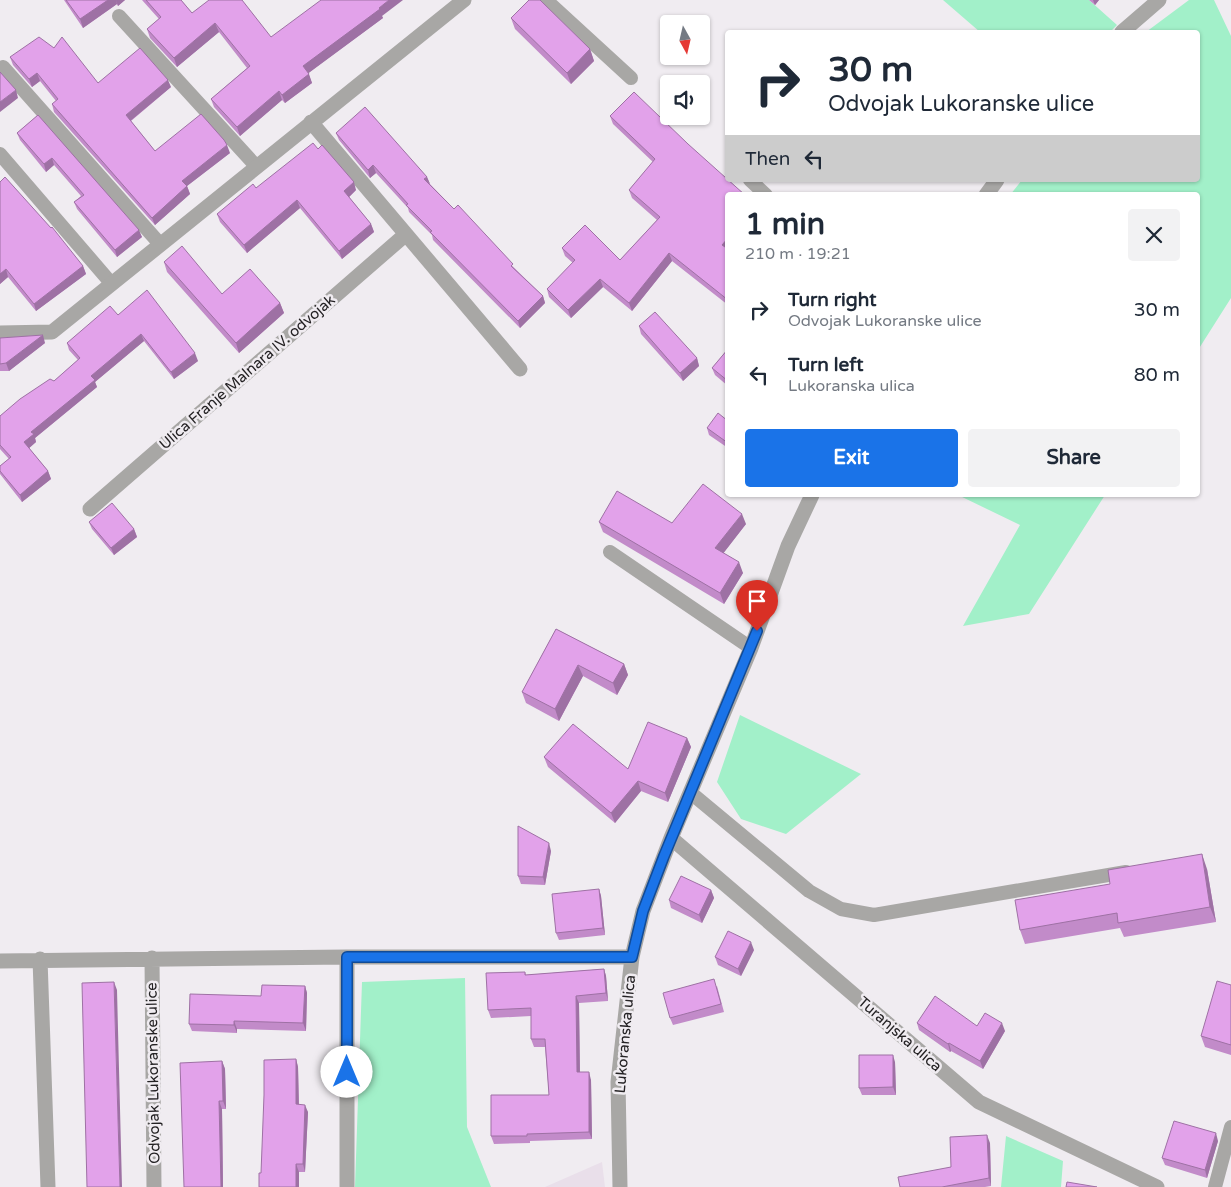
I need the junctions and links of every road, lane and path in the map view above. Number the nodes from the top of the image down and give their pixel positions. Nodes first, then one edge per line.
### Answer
1 (464, 0) edge
2 (546, 0) edge
3 (1159, 0) edge
4 (119, 16) dead end
5 (1124, 30) edge
6 (2, 67) dead end
7 (631, 78) dead end
8 (311, 122) junction
9 (0, 154) edge
10 (256, 166) junction
11 (752, 182) edge
12 (996, 182) edge
13 (763, 192) edge
14 (988, 192) edge
15 (405, 235) junction
16 (160, 244) junction
17 (111, 284) junction
18 (0, 333) edge
19 (520, 369) dead end
20 (811, 497) edge
21 (90, 509) dead end
22 (610, 552) dead end
23 (751, 648) junction
24 (691, 793) junction
25 (671, 838) junction
26 (1140, 870) edge
27 (347, 957) junction
28 (632, 957) junction
29 (152, 958) junction
30 (40, 960) junction
31 (0, 961) edge
32 (1231, 1127) edge
33 (48, 1187) edge
34 (154, 1187) edge
35 (347, 1187) edge
36 (620, 1187) edge
37 (1157, 1187) edge
38 (1215, 1187) edge

1 - 8 street
2 - 7 lane
3 - 5 street
4 - 10 lane
6 - 16 lane
8 - 10 street
8 - 15 street
9 - 17 lane
10 - 16 street
11 - 13 lane
12 - 14 street
15 - 19 street
15 - 21 street, Ulica Franje Malnara IV. odvojak
16 - 17 street
17 - 18 street
20 - 23 street, Lukoranska ulica
22 - 23 lane
23 - 24 street, Lukoranska ulica
24 - 25 street, Lukoranska ulica
24 - 26 lane
25 - 28 street, Lukoranska ulica
25 - 37 street, Turanjska ulica
27 - 28 street
27 - 29 street
27 - 35 street
28 - 36 street, Lukoranska ulica
29 - 30 street
29 - 34 street, Odvojak Lukoranske ulice
30 - 31 street
30 - 33 street
32 - 38 lane

